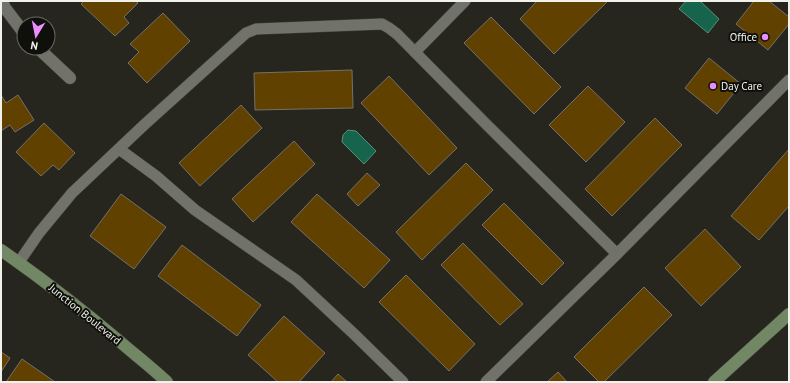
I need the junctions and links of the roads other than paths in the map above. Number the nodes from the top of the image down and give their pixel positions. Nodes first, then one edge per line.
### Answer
1 (2, 1) edge
2 (464, 1) edge
3 (16, 22) edge
4 (415, 52) junction
5 (47, 56) edge
6 (70, 78) dead end
7 (789, 80) edge
8 (119, 149) junction
9 (1, 250) edge
10 (617, 254) junction
11 (19, 262) junction
12 (789, 314) edge
13 (167, 382) edge
14 (403, 382) edge
15 (486, 382) edge
16 (714, 382) edge

1 - 3 street
2 - 4 lane
4 - 8 lane
4 - 10 lane
5 - 6 street
7 - 10 lane
8 - 11 lane
8 - 14 lane
9 - 11 main road, Junction Boulevard
10 - 15 lane
11 - 13 main road, Junction Boulevard
12 - 16 main road

